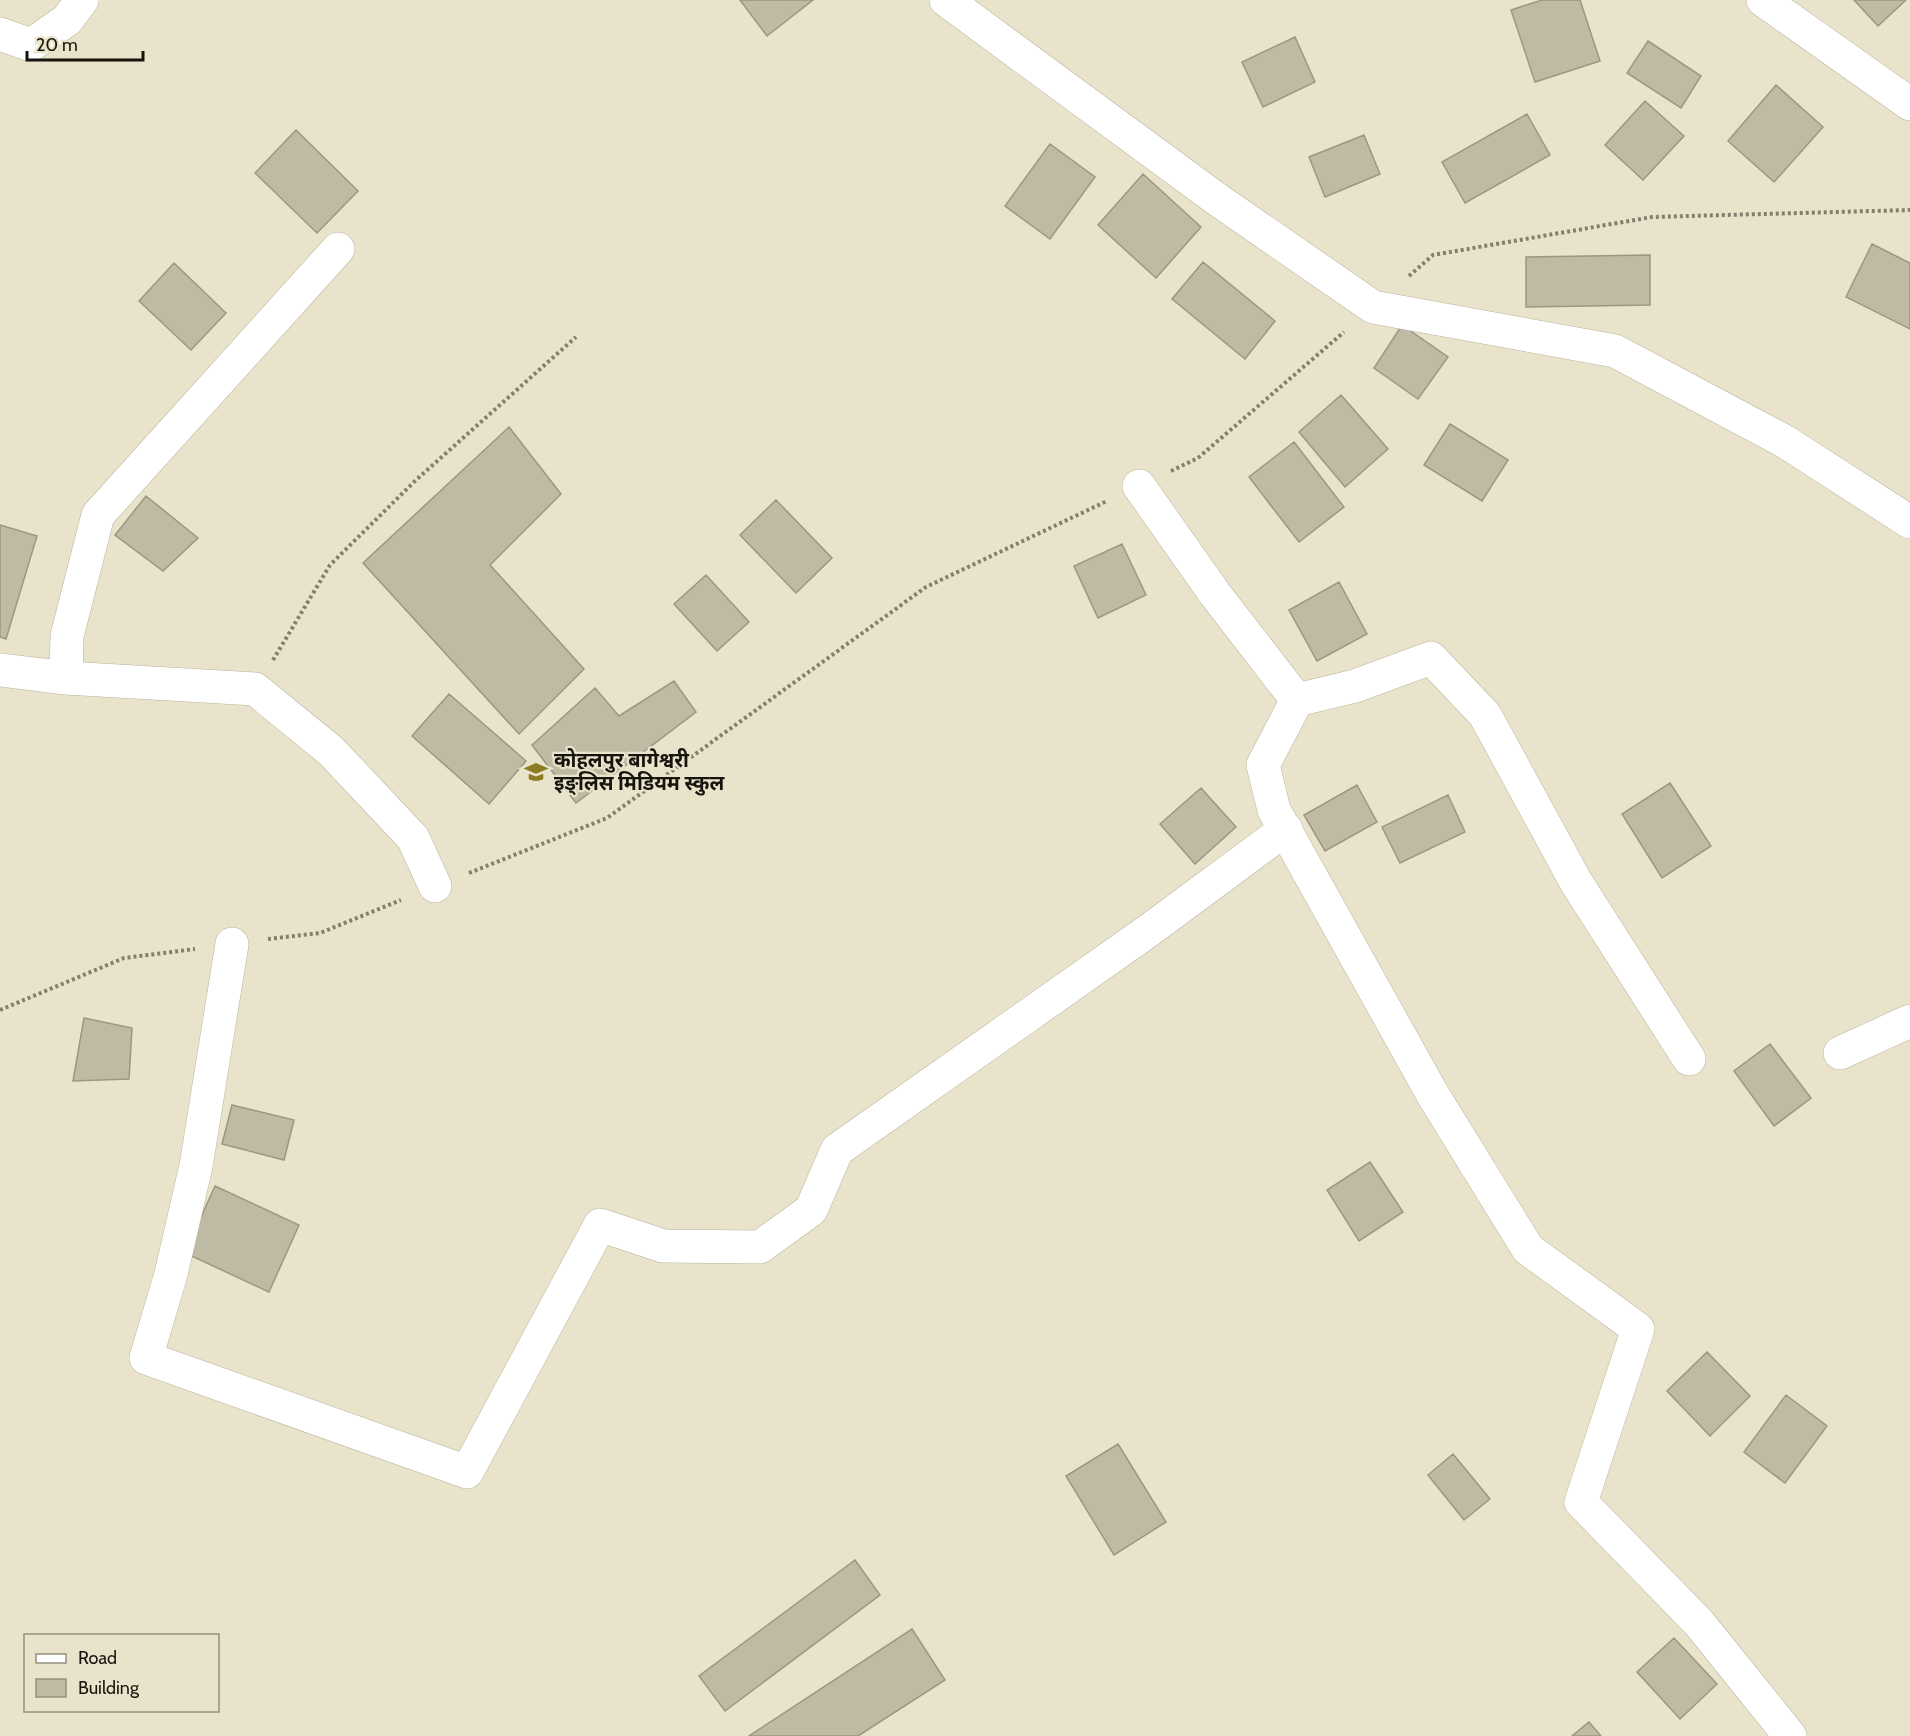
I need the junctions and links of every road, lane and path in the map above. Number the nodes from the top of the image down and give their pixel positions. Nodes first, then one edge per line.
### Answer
1 (82, 0) edge
2 (946, 0) edge
3 (1763, 0) edge
4 (0, 34) edge
5 (1910, 104) edge
6 (1910, 210) edge
7 (338, 249) dead end
8 (1373, 307) junction
9 (576, 337) dead end
10 (1138, 486) junction
11 (1910, 522) edge
12 (0, 670) edge
13 (66, 678) junction
14 (255, 689) junction
15 (1297, 700) junction
16 (1286, 830) junction
17 (435, 886) junction
18 (232, 944) junction
19 (0, 1010) edge
20 (1910, 1021) edge
21 (1840, 1053) dead end
22 (1689, 1059) dead end
23 (1790, 1736) edge

1 - 4 street
2 - 8 street
3 - 5 street
6 - 8 path
7 - 13 street
8 - 10 path
8 - 11 street
9 - 14 path
10 - 15 street
10 - 17 path
12 - 13 street
13 - 14 street
14 - 17 street
15 - 16 street
15 - 22 street
16 - 18 street
16 - 23 street
17 - 18 path
18 - 19 path
20 - 21 street

